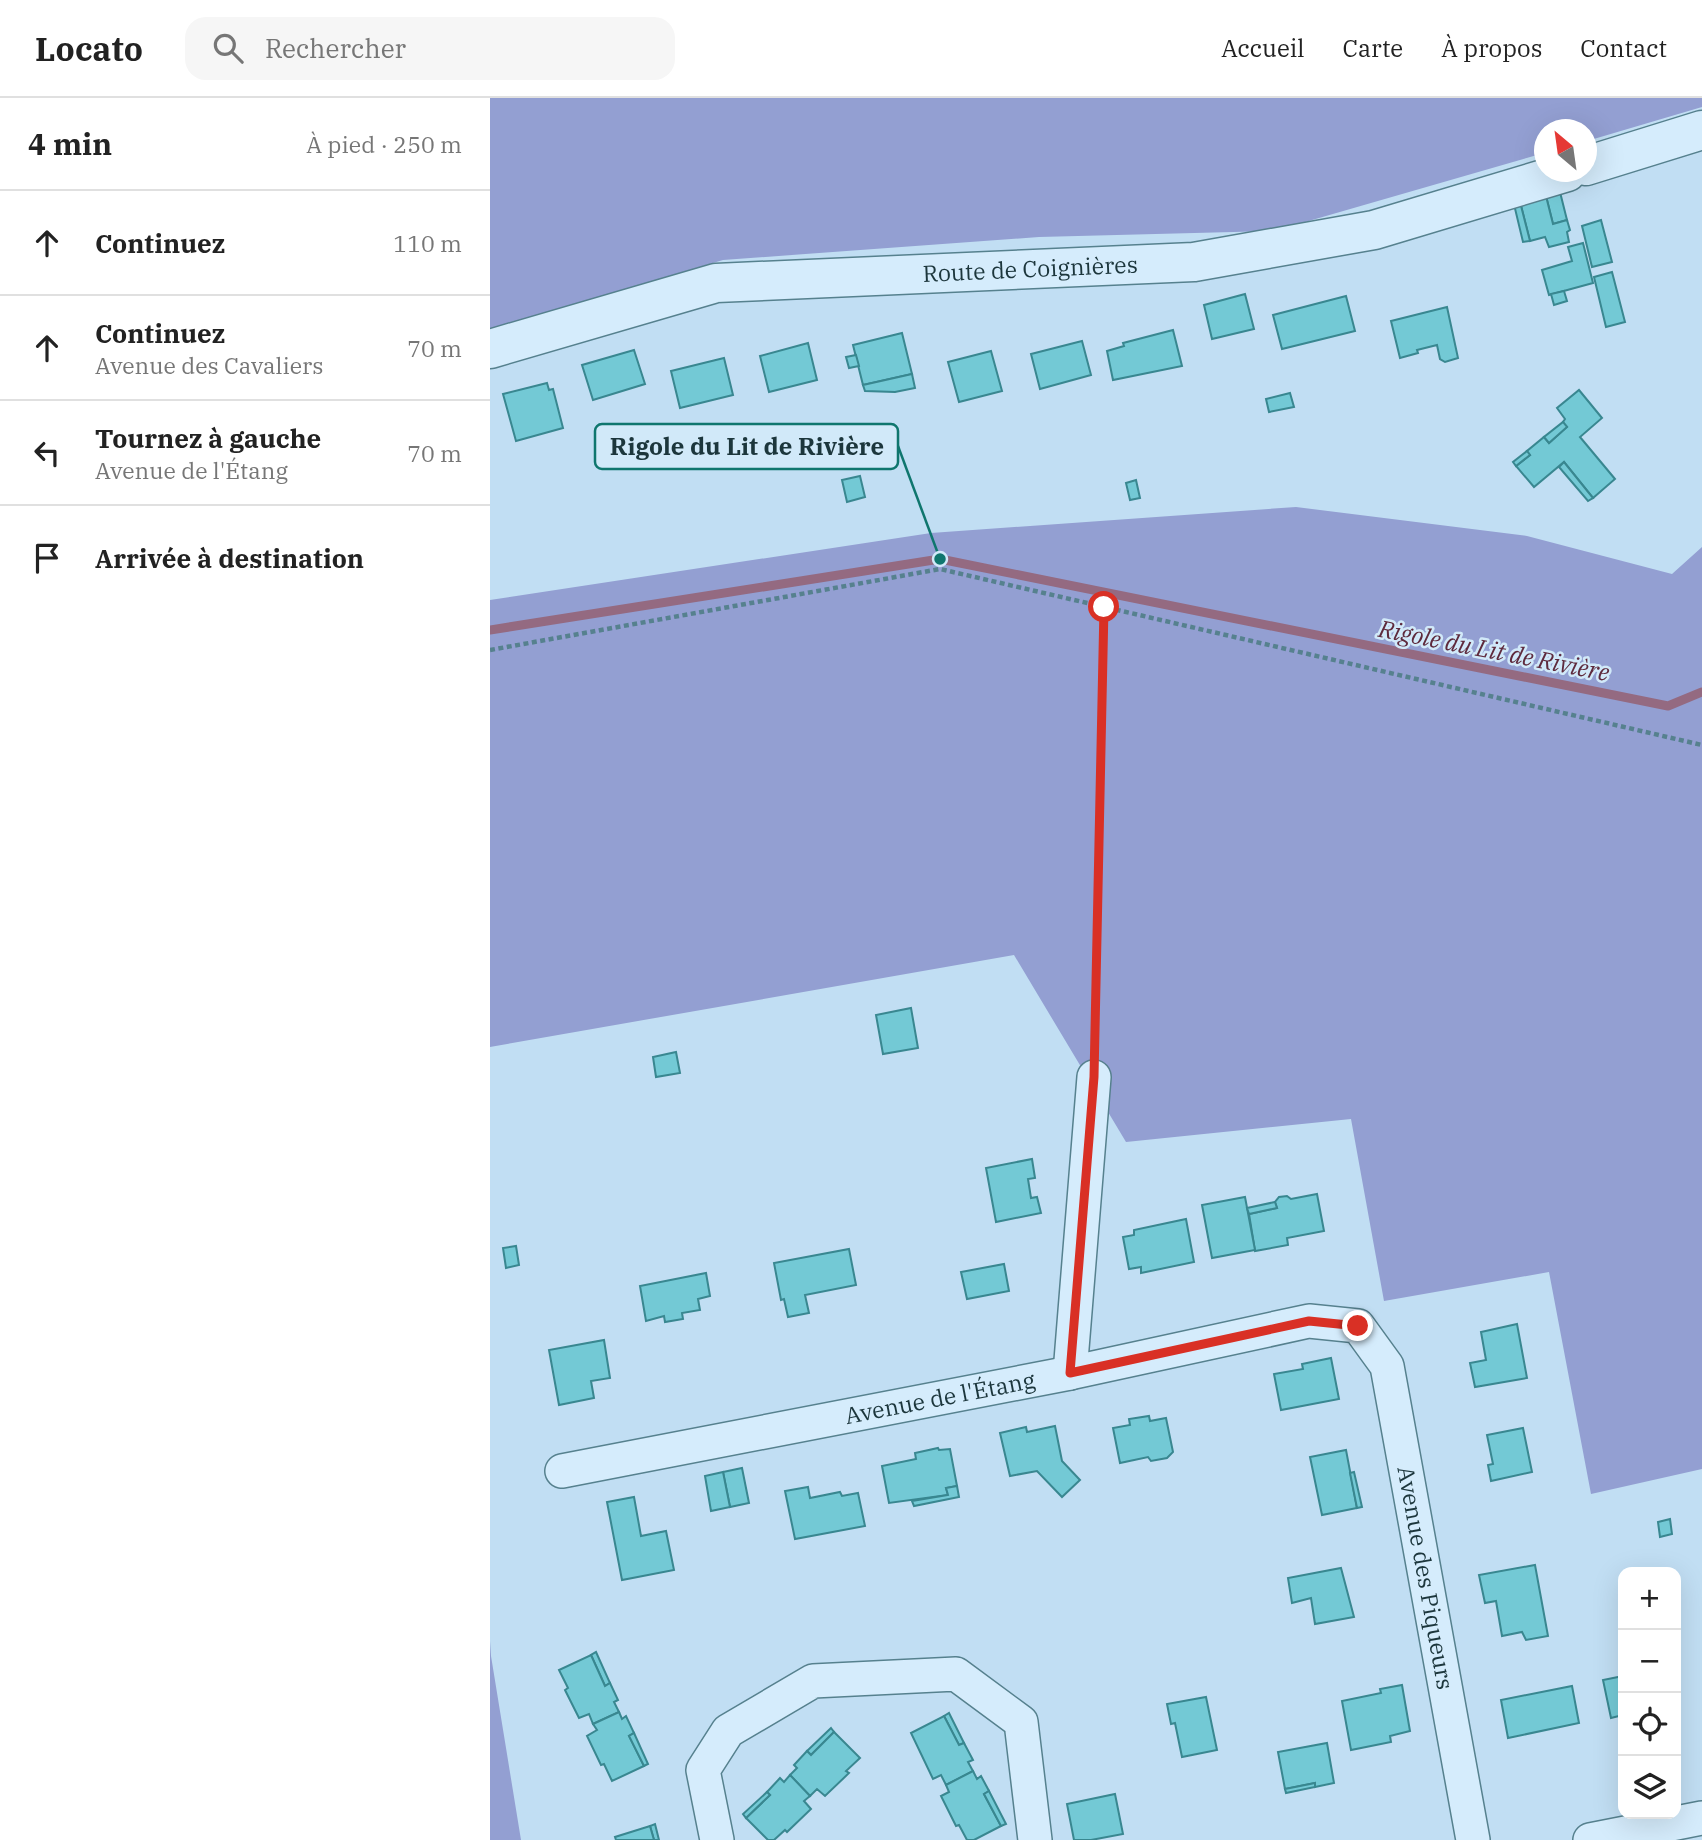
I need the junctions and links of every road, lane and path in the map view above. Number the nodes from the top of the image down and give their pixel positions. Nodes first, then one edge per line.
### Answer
1 (1702, 130) edge
2 (1597, 163) edge
3 (1534, 182) edge
4 (490, 349) edge
5 (1104, 607) junction
6 (490, 650) edge
7 (1702, 745) edge
8 (1094, 1077) joint
9 (1358, 1326) joint
10 (1070, 1373) junction
11 (562, 1471) dead end
12 (1702, 1818) edge
13 (717, 1840) edge
14 (1035, 1840) edge
15 (1473, 1840) edge
16 (1590, 1840) edge

1 - 2 street
3 - 4 street, Route de Coignières
5 - 6 path
5 - 7 path
5 - 8 path
8 - 10 street
9 - 10 street, Avenue de l'Étang
9 - 15 street, Avenue des Piqueurs
10 - 11 street, Avenue de l'Étang
12 - 16 street
13 - 14 street

